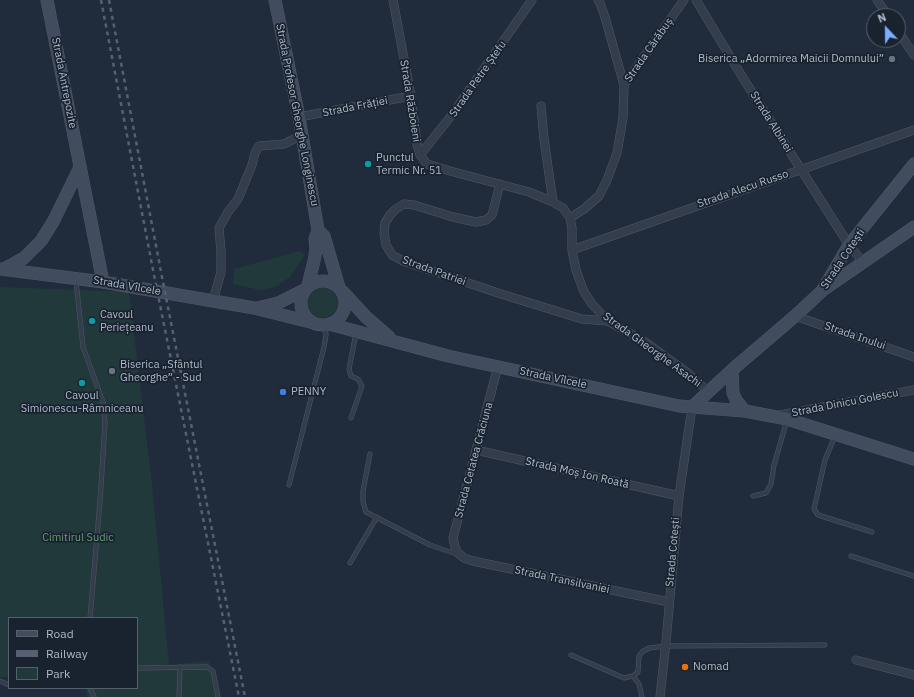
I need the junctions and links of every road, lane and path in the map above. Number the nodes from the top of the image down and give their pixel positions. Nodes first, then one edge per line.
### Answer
1 (47, 0) edge
2 (275, 0) edge
3 (392, 0) edge
4 (532, 0) edge
5 (598, 0) edge
6 (684, 0) edge
7 (696, 0) edge
8 (906, 43) edge
9 (914, 55) edge
10 (624, 86) junction
11 (411, 96) junction
12 (541, 106) dead end
13 (299, 117) junction
14 (914, 130) edge
15 (302, 134) junction
16 (420, 155) junction
17 (914, 164) edge
18 (80, 167) junction
19 (801, 169) junction
20 (500, 184) junction
21 (553, 202) junction
22 (570, 218) junction
23 (914, 227) edge
24 (318, 230) junction
25 (849, 245) junction
26 (572, 250) junction
27 (863, 262) junction
28 (2, 269) edge
29 (76, 278) junction
30 (103, 282) junction
31 (306, 288) junction
32 (341, 290) junction
33 (822, 291) junction
34 (213, 301) junction
35 (254, 308) junction
36 (795, 316) junction
37 (608, 321) junction
38 (310, 322) junction
39 (327, 325) junction
40 (356, 331) junction
41 (392, 340) junction
42 (914, 357) edge
43 (498, 366) junction
44 (732, 370) junction
45 (914, 390) edge
46 (709, 392) junction
47 (692, 407) junction
48 (745, 411) junction
49 (775, 416) junction
50 (351, 418) dead end
51 (787, 419) junction
52 (836, 434) junction
53 (476, 450) junction
54 (370, 454) dead end
55 (914, 459) edge
56 (289, 485) dead end
57 (679, 496) junction
58 (753, 496) dead end
59 (376, 517) junction
60 (872, 532) dead end
61 (459, 554) junction
62 (851, 556) dead end
63 (350, 564) dead end
64 (914, 576) edge
65 (669, 602) junction
66 (90, 617) edge
67 (826, 645) dead end
68 (666, 646) junction
69 (571, 655) dead end
70 (856, 660) dead end
71 (138, 668) edge
72 (180, 668) junction
73 (914, 675) edge
74 (633, 676) junction
75 (179, 697) edge
76 (218, 697) edge
77 (642, 697) edge
78 (660, 697) edge

1 - 18 main road, Strada Antrepozite
2 - 13 main road, Strada Profesor Gheorghe Longinescu
3 - 11 street, Strada Războieni
4 - 16 street, Strada Petre Ștefu
5 - 10 street, Strada Cărăbuș
6 - 10 street, Strada Cărăbuș
7 - 19 street, Strada Albinei
8 - 9 street
10 - 22 street
11 - 13 street, Strada Frăției
11 - 16 street, Strada Războieni
12 - 21 street
13 - 15 main road, Strada Profesor Gheorghe Longinescu
14 - 19 street, Strada Alecu Russo
15 - 24 main road, Strada Profesor Gheorghe Longinescu
15 - 34 street
16 - 20 street, Strada Războieni
17 - 25 main road, Strada Cotești
18 - 28 main road
18 - 30 main road, Strada Antrepozite
19 - 25 street, Strada Albinei
19 - 26 street, Strada Alecu Russo
20 - 21 street, Strada Războieni
20 - 37 street, Strada Patriei
21 - 22 street, Strada Războieni
22 - 26 street, Strada Gheorghe Asachi
23 - 27 main road
24 - 31 main road, Strada Profesor Gheorghe Longinescu
24 - 32 main road, Strada Profesor Gheorghe Longinescu
25 - 27 street, Strada Albinei
25 - 33 main road, Strada Cotești
26 - 37 street, Strada Gheorghe Asachi
27 - 33 main road
28 - 29 main road, Strada Vîlcele
29 - 30 main road, Strada Vîlcele
29 - 66 lane
30 - 34 main road, Strada Vîlcele
31 - 32 main road
31 - 35 main road, Strada Vîlcele
31 - 38 main road
32 - 39 main road
32 - 41 main road, Strada Vîlcele
33 - 36 main road, Strada Cotești
34 - 35 main road, Strada Vîlcele
35 - 38 main road, Strada Vîlcele
36 - 42 street, Strada Inului
36 - 44 main road, Strada Cotești
37 - 46 street, Strada Gheorghe Asachi
38 - 39 main road
39 - 40 main road, Strada Vîlcele
39 - 56 lane
40 - 41 main road, Strada Vîlcele
40 - 50 lane
41 - 43 main road, Strada Vîlcele
43 - 47 main road, Strada Vîlcele
43 - 53 street, Strada Cetatea Crăciuna
44 - 46 main road, Strada Cotești
44 - 48 main road
45 - 49 street, Strada Dinicu Golescu
46 - 47 main road
47 - 48 main road, Strada Vîlcele
47 - 57 street, Strada Cotești
48 - 49 main road, Strada Vîlcele
49 - 51 main road, Strada Vîlcele
51 - 52 main road, Strada Vîlcele
51 - 58 lane
52 - 55 main road, Strada Vîlcele
52 - 60 lane
53 - 57 street, Strada Moș Ion Roată
53 - 61 street, Strada Cetatea Crăciuna
54 - 59 lane
57 - 65 street, Strada Cotești
59 - 61 lane
59 - 63 lane
61 - 65 street, Strada Transilvaniei
62 - 64 lane
65 - 68 street, Strada Cotești
67 - 68 lane
68 - 74 lane
68 - 78 street, Strada Cotești
69 - 74 lane
70 - 73 street
71 - 72 lane
72 - 75 lane
72 - 76 lane
74 - 77 lane

